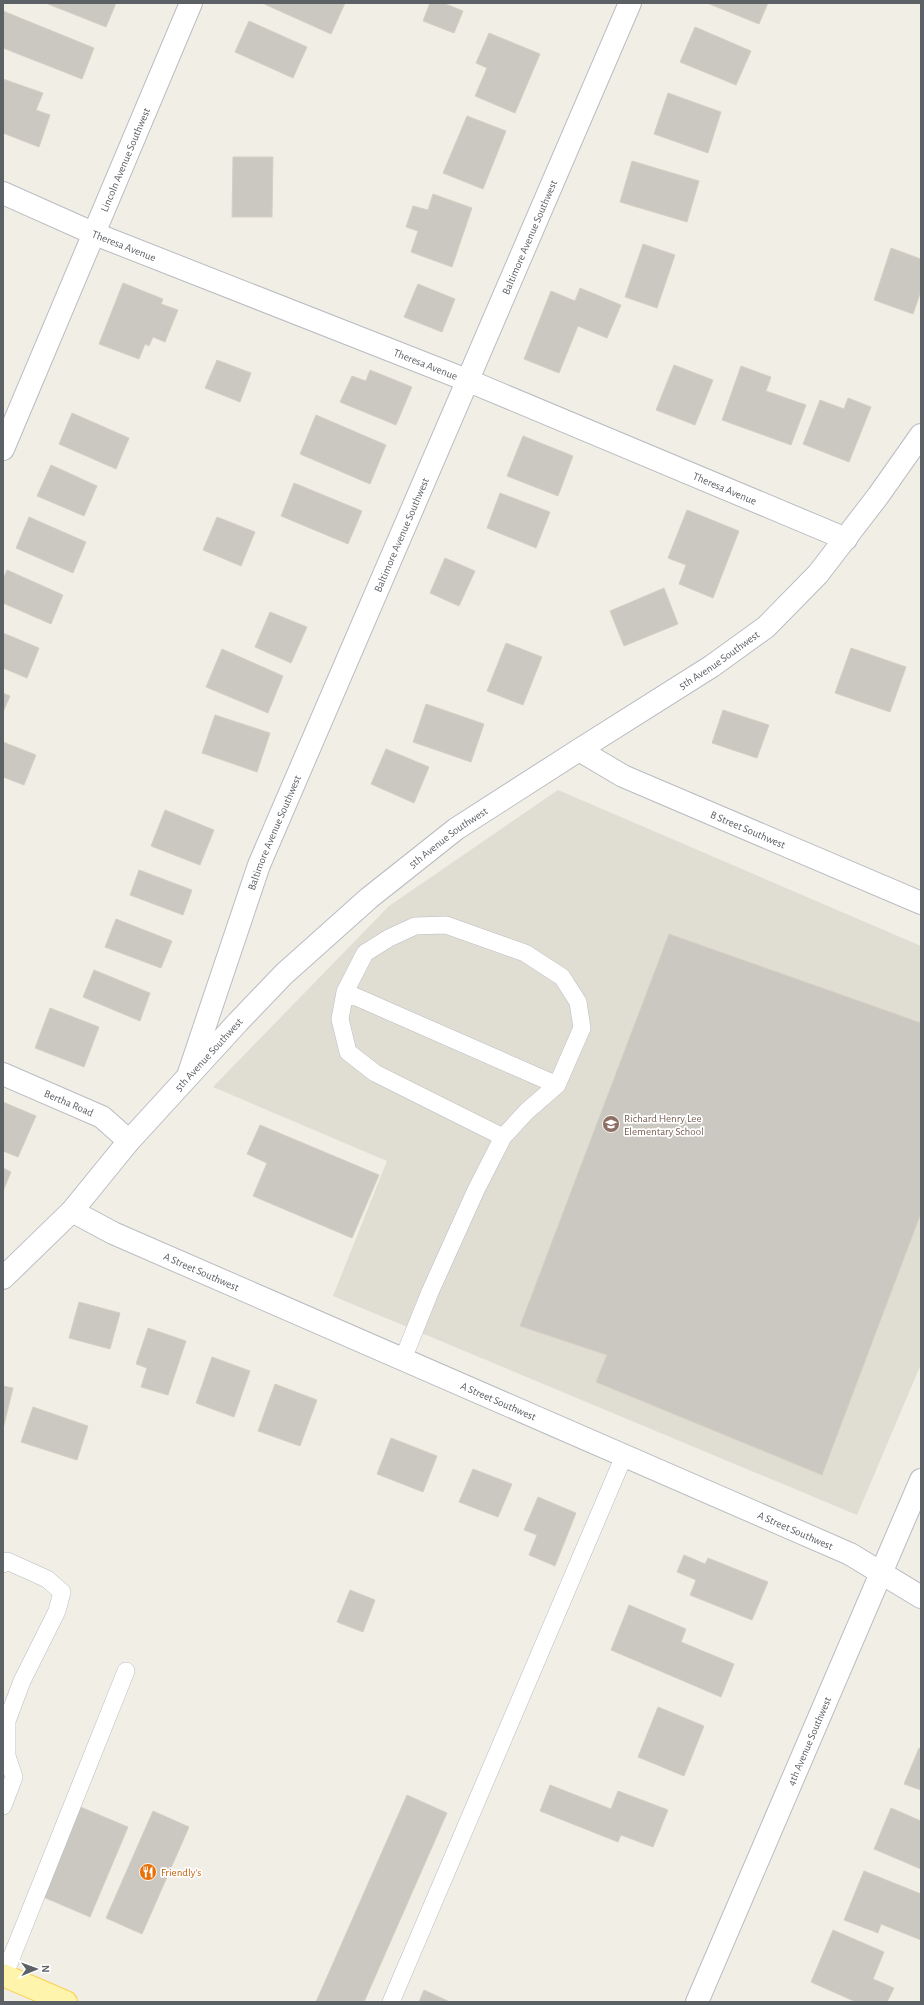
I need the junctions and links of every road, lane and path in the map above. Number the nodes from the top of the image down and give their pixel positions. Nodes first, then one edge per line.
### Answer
1 (191, 3) edge
2 (630, 3) edge
3 (3, 193) edge
4 (95, 234) junction
5 (469, 381) junction
6 (921, 435) edge
7 (3, 449) edge
8 (846, 539) junction
9 (578, 750) junction
10 (921, 904) edge
11 (345, 992) junction
12 (189, 1073) junction
13 (3, 1074) edge
14 (557, 1085) junction
15 (504, 1137) junction
16 (129, 1141) junction
17 (72, 1211) junction
18 (3, 1278) edge
19 (403, 1359) junction
20 (624, 1456) junction
21 (921, 1480) edge
22 (3, 1564) edge
23 (882, 1572) junction
24 (921, 1597) edge
25 (126, 1672) dead end
26 (5, 1746) edge
27 (3, 1806) edge
28 (3, 1976) edge
29 (66, 2002) edge
30 (391, 2002) edge
31 (697, 2002) edge

1 - 4 street, Lincoln Avenue Southwest
2 - 5 street, Baltimore Avenue Southwest
3 - 4 street, Theresa Avenue
4 - 5 street, Theresa Avenue
4 - 7 street, Lincoln Avenue Southwest
5 - 8 street, Theresa Avenue
5 - 12 street, Baltimore Avenue Southwest
6 - 8 street, 5th Avenue Southwest
8 - 9 street, 5th Avenue Southwest
9 - 10 street, B Street Southwest
9 - 12 street, 5th Avenue Southwest
11 - 14 lane
11 - 14 lane
11 - 15 lane
12 - 16 street, 5th Avenue Southwest
13 - 16 street, Bertha Road
14 - 15 lane
15 - 19 lane
16 - 17 street, 5th Avenue Southwest
17 - 18 street, 5th Avenue Southwest
17 - 19 street, A Street Southwest
19 - 20 street, A Street Southwest
20 - 23 street, A Street Southwest
20 - 30 lane
21 - 23 street, 4th Avenue Southwest
22 - 26 lane
23 - 24 street, A Street Southwest
23 - 31 street, 4th Avenue Southwest
25 - 28 lane
26 - 27 lane
28 - 29 main road

